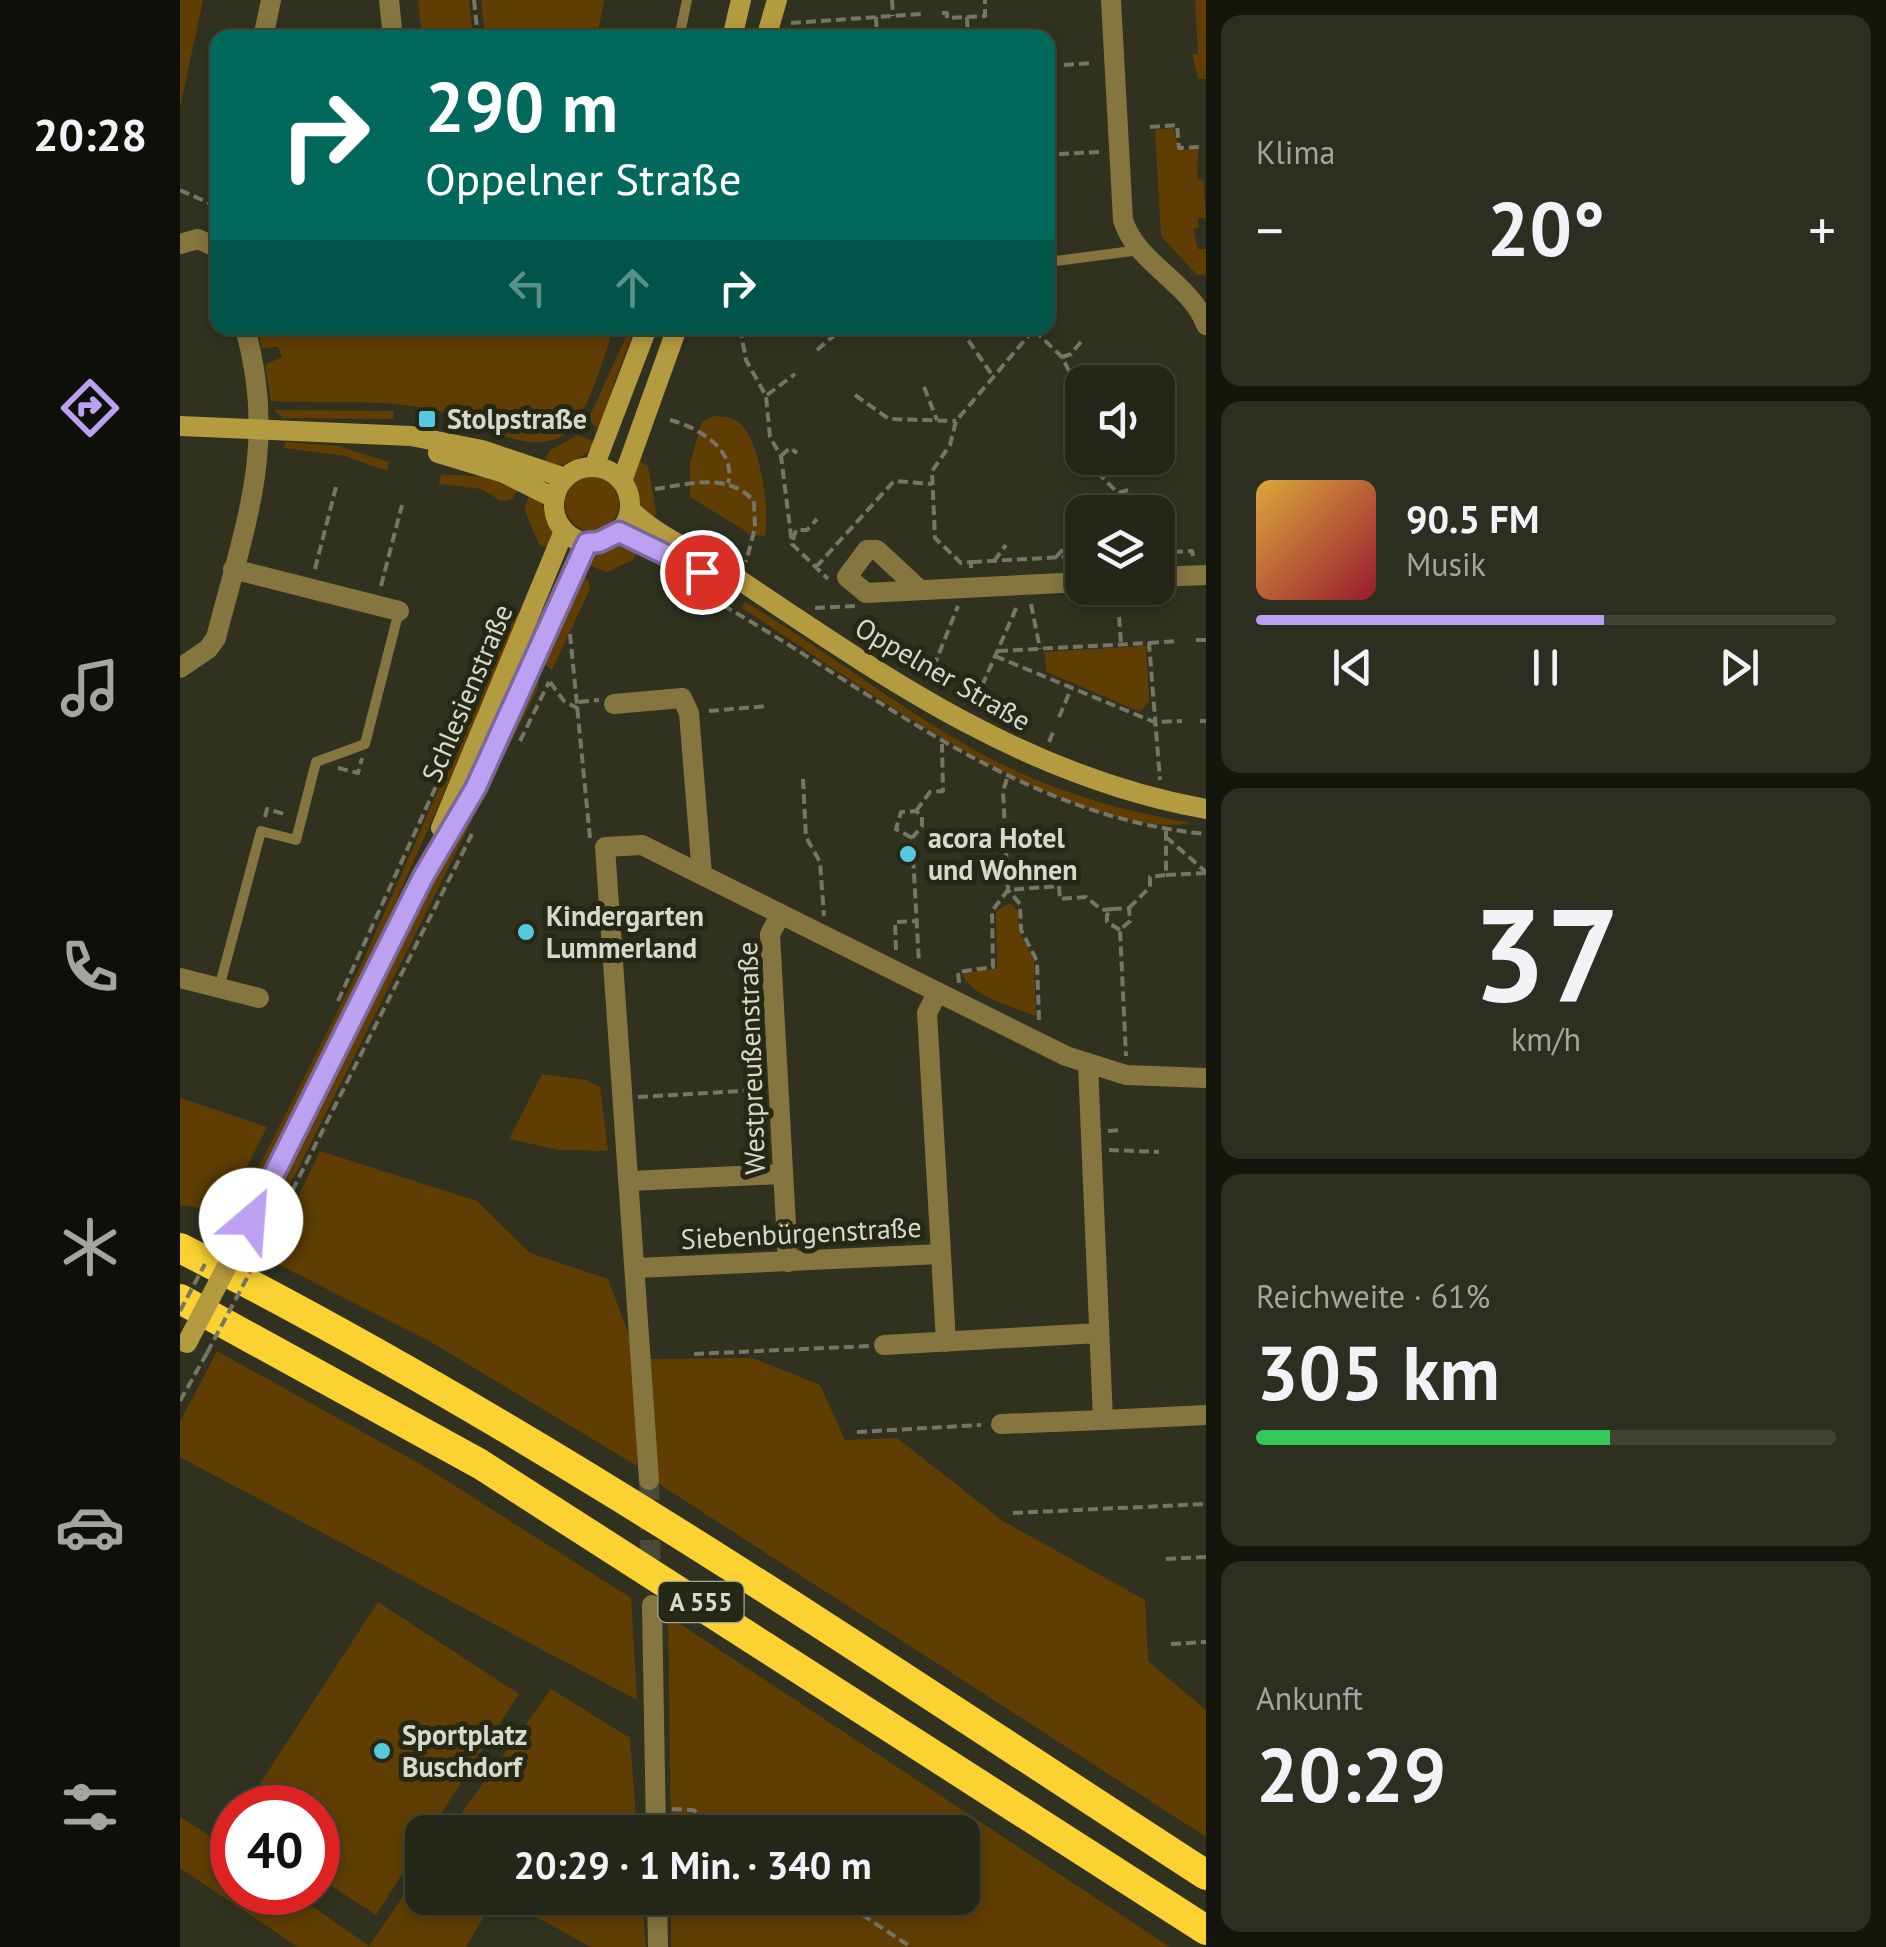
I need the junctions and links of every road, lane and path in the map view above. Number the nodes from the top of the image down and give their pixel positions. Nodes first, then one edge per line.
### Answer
1 (272, 0) edge
2 (389, 0) edge
3 (474, 0) edge
4 (687, 0) edge
5 (741, 0) edge
6 (777, 0) edge
7 (892, 0) edge
8 (984, 0) edge
9 (1110, 0) edge
10 (942, 13) dead end
11 (921, 14) dead end
12 (893, 16) junction
13 (967, 16) junction
14 (876, 17) junction
15 (791, 23) dead end
16 (265, 30) edge
17 (392, 30) edge
18 (477, 30) edge
19 (681, 30) edge
20 (734, 30) edge
21 (768, 30) edge
22 (877, 30) edge
23 (968, 30) edge
24 (1114, 62) junction
25 (1064, 66) dead end
26 (1150, 127) dead end
27 (1199, 147) dead end
28 (1119, 151) junction
29 (1059, 154) dead end
30 (180, 190) edge
31 (210, 203) edge
32 (210, 238) edge
33 (180, 244) edge
34 (1141, 250) junction
35 (1055, 261) edge
36 (1206, 325) edge
37 (247, 335) edge
38 (644, 335) edge
39 (674, 335) edge
40 (741, 335) edge
41 (834, 335) edge
42 (965, 335) edge
43 (1029, 335) edge
44 (1040, 335) edge
45 (1084, 338) dead end
46 (817, 350) dead end
47 (1062, 356) junction
48 (1066, 365) edge
49 (795, 374) dead end
50 (994, 378) junction
51 (924, 387) dead end
52 (856, 395) dead end
53 (766, 396) junction
54 (670, 420) dead end
55 (937, 420) junction
56 (956, 421) junction
57 (180, 426) edge
58 (262, 429) junction
59 (374, 435) junction
60 (797, 453) dead end
61 (781, 456) junction
62 (594, 467) junction
63 (1100, 475) edge
64 (565, 478) junction
65 (622, 481) junction
66 (727, 484) junction
67 (932, 484) junction
68 (336, 487) dead end
69 (654, 489) dead end
70 (1128, 490) dead end
71 (554, 498) junction
72 (402, 505) dead end
73 (630, 509) junction
74 (817, 520) dead end
75 (564, 531) junction
76 (619, 532) junction
77 (587, 543) junction
78 (792, 544) junction
79 (1006, 545) dead end
80 (1065, 548) edge
81 (1192, 551) dead end
82 (1175, 552) edge
83 (1065, 557) edge
84 (1056, 558) junction
85 (994, 561) junction
86 (746, 562) dead end
87 (971, 562) junction
88 (816, 567) junction
89 (233, 568) junction
90 (1206, 575) edge
91 (1175, 576) edge
92 (848, 577) junction
93 (1065, 583) edge
94 (1027, 584) junction
95 (310, 588) junction
96 (969, 588) junction
97 (920, 590) junction
98 (866, 593) junction
99 (376, 606) junction
100 (816, 608) dead end
101 (399, 612) joint
102 (1119, 618) dead end
103 (570, 634) dead end
104 (824, 637) junction
105 (1196, 640) dead end
106 (1206, 640) edge
107 (1177, 641) dead end
108 (1149, 643) junction
109 (1121, 645) junction
110 (1040, 649) junction
111 (997, 653) junction
112 (180, 668) edge
113 (982, 686) dead end
114 (1071, 688) junction
115 (921, 700) junction
116 (614, 704) dead end
117 (767, 706) dead end
118 (580, 709) junction
119 (689, 713) junction
120 (1059, 717) dead end
121 (1154, 722) junction
122 (1182, 722) dead end
123 (942, 744) dead end
124 (515, 750) dead end
125 (440, 778) dead end
126 (1007, 778) dead end
127 (803, 779) dead end
128 (1162, 800) junction
129 (1206, 809) edge
130 (916, 810) junction
131 (302, 818) junction
132 (480, 818) dead end
133 (261, 831) junction
134 (912, 838) junction
135 (598, 850) junction
136 (1206, 873) edge
137 (702, 874) junction
138 (1166, 876) junction
139 (423, 877) junction
140 (1008, 890) junction
141 (1129, 908) junction
142 (1112, 909) junction
143 (781, 914) junction
144 (917, 921) junction
145 (1120, 930) junction
146 (825, 936) junction
147 (898, 972) junction
148 (180, 978) edge
149 (219, 988) junction
150 (929, 988) junction
151 (260, 998) dead end
152 (337, 1003) dead end
153 (960, 1003) junction
154 (1044, 1044) junction
155 (1126, 1054) dead end
156 (1088, 1064) junction
157 (1206, 1078) edge
158 (777, 1089) junction
159 (624, 1098) junction
160 (1090, 1150) junction
161 (1159, 1152) dead end
162 (782, 1174) junction
163 (630, 1182) junction
164 (180, 1248) edge
165 (941, 1254) junction
166 (788, 1262) junction
167 (636, 1268) junction
168 (180, 1299) edge
169 (1100, 1333) junction
170 (946, 1342) junction
171 (884, 1345) joint
172 (183, 1349) edge
173 (694, 1354) dead end
174 (180, 1401) edge
175 (1206, 1415) edge
176 (1103, 1420) junction
177 (1001, 1424) joint
178 (857, 1432) dead end
179 (649, 1480) tunnel mouth
180 (1206, 1504) edge
181 (1012, 1513) dead end
182 (1206, 1558) edge
183 (1166, 1559) dead end
184 (652, 1605) tunnel mouth
185 (1206, 1642) edge
186 (1171, 1644) dead end
187 (655, 1808) junction
188 (655, 1815) edge
189 (702, 1815) edge
190 (1206, 1876) edge
191 (657, 1915) edge
192 (863, 1915) edge
193 (1206, 1930) edge
194 (658, 1947) edge
195 (911, 1947) edge

1 - 16 street
2 - 17 street
3 - 18 path
4 - 19 lane
5 - 20 street
6 - 21 street
7 - 12 path
8 - 13 path
9 - 24 street
10 - 13 path
11 - 12 path
12 - 14 path
13 - 23 path
14 - 15 path
14 - 22 path
24 - 25 path
24 - 28 street
26 - 27 path
28 - 29 path
28 - 34 street
30 - 31 path
32 - 33 street
34 - 35 lane
34 - 36 street
37 - 58 street
38 - 62 street
39 - 65 street
40 - 53 path
41 - 46 path
42 - 50 path
43 - 50 path
44 - 47 path
45 - 47 path
47 - 48 path
49 - 53 path
50 - 56 path
51 - 55 path
52 - 55 path
53 - 61 path
54 - 66 path
55 - 56 path
56 - 67 path
57 - 58 street
58 - 59 street
58 - 89 street
59 - 64 street
59 - 71 street
60 - 61 path
61 - 78 path
62 - 64 street
62 - 65 street
63 - 70 path
64 - 71 street
65 - 73 street
66 - 69 path
66 - 86 path
67 - 87 path
67 - 88 path
68 - 95 path
71 - 75 street
72 - 99 path
73 - 76 street
73 - 104 street, Oppelner Straße
74 - 78 path
75 - 77 street
75 - 139 street, Schlesienstraße
76 - 77 street
76 - 104 street, Oppelner Straße
77 - 139 street, Schlesienstraße
78 - 88 path
79 - 85 path
80 - 84 path
81 - 82 path
83 - 84 path
84 - 85 path
85 - 87 path
87 - 96 path
88 - 92 path
89 - 95 street
89 - 112 street
90 - 91 street
92 - 97 street
92 - 98 street
93 - 94 street
94 - 96 street
94 - 110 path
94 - 111 path
95 - 99 street
96 - 97 street
96 - 115 path
97 - 98 street
98 - 100 path
99 - 101 street
101 - 131 lane
102 - 109 path
103 - 118 path
104 - 115 street, Oppelner Straße
105 - 106 path
107 - 108 path
108 - 109 path
108 - 121 path
109 - 110 path
110 - 111 path
111 - 113 path
111 - 114 path
114 - 120 path
114 - 121 path
115 - 128 street, Oppelner Straße
116 - 119 street
117 - 119 path
118 - 124 path
118 - 135 path
119 - 137 street
121 - 122 path
121 - 128 path
123 - 130 path
125 - 152 path
126 - 140 path
127 - 146 path
128 - 129 street, Oppelner Straße
130 - 134 path
130 - 134 path
131 - 133 lane
131 - 133 path
132 - 174 path, bridge
133 - 149 lane
134 - 144 path
135 - 137 street, Westpreußenstraße
135 - 159 street
136 - 138 path
136 - 138 path
137 - 143 street, Westpreußenstraße
138 - 141 path
139 - 172 street, Schlesienstraße, bridge
140 - 142 path
140 - 153 path
140 - 154 path
141 - 142 path
141 - 145 path
142 - 145 path
143 - 146 street, Westpreußenstraße
143 - 158 street, Westpreußenstraße
144 - 147 path
144 - 150 path
145 - 155 path
146 - 147 street, Westpreußenstraße
147 - 150 street, Westpreußenstraße
148 - 149 street
149 - 151 street
150 - 153 street, Westpreußenstraße
150 - 165 street
153 - 154 street, Westpreußenstraße
154 - 156 street, Westpreußenstraße
156 - 157 street, Westpreußenstraße
156 - 160 street
158 - 159 path
158 - 162 street, Westpreußenstraße
159 - 163 street
160 - 161 path
160 - 169 street
162 - 163 street
162 - 166 street, Westpreußenstraße
163 - 167 street
164 - 190 highway, A 555
165 - 166 street, Siebenbürgenstraße
165 - 170 street, Siebenbürgenstraße
166 - 167 street, Siebenbürgenstraße
167 - 179 street
168 - 193 highway, A 555
169 - 170 street
169 - 176 street
170 - 171 street
171 - 173 path
175 - 176 street
176 - 177 street
177 - 178 path
180 - 181 path
182 - 183 path
184 - 187 street
185 - 186 path
187 - 188 street
187 - 189 path
191 - 194 street
192 - 195 path

